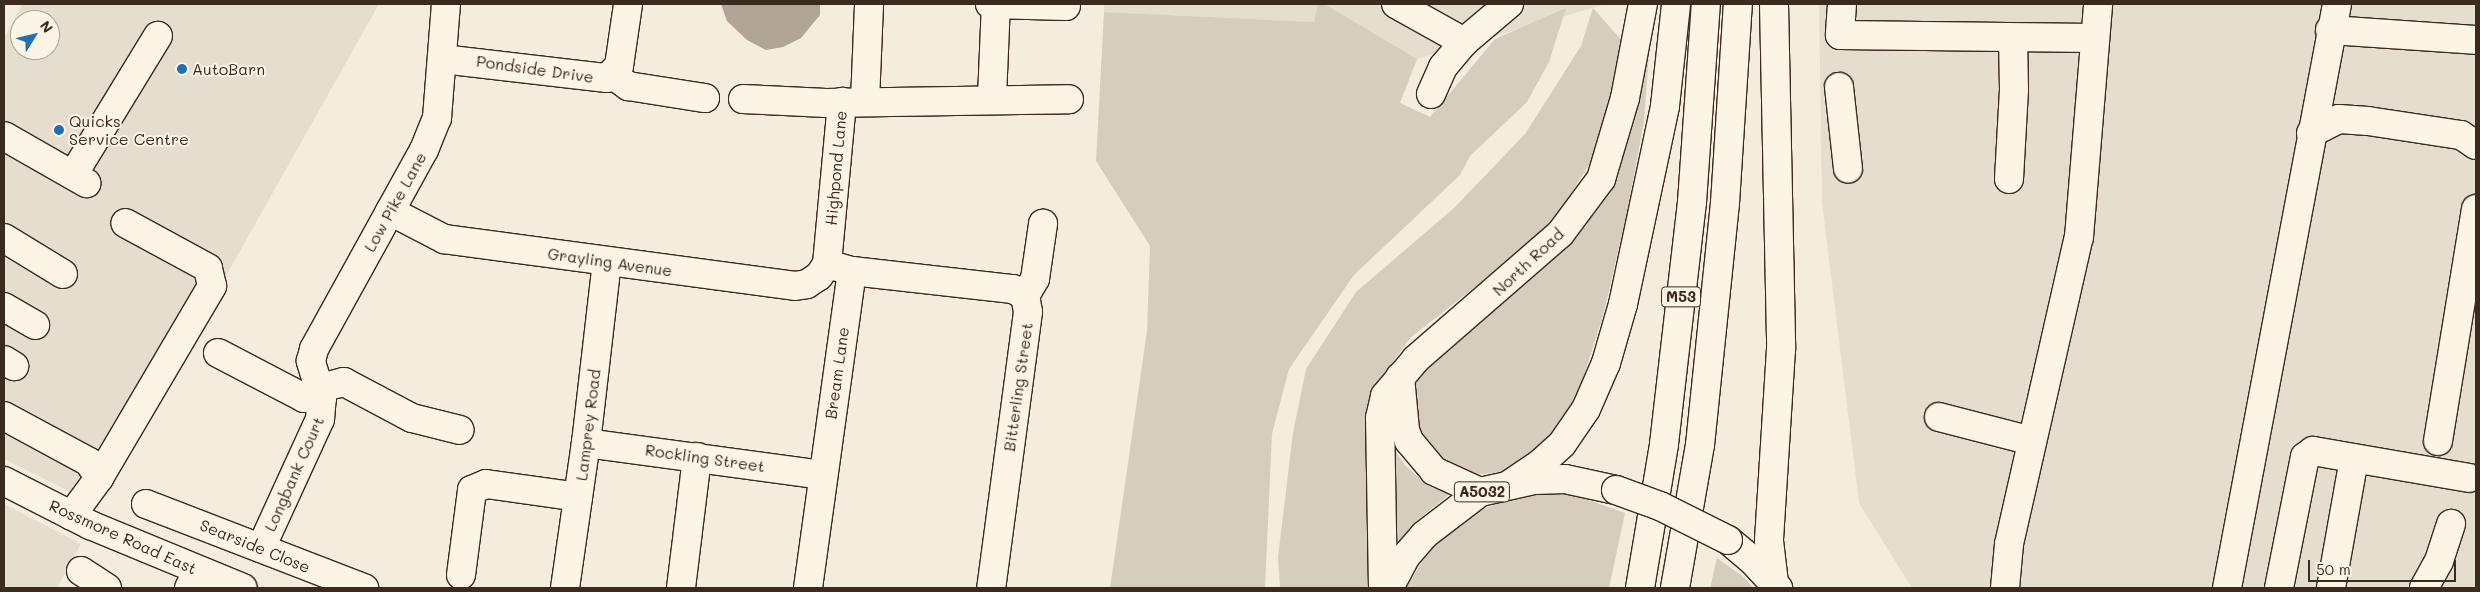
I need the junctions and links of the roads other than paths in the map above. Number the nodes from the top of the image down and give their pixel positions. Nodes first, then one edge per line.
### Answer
1 (446, 4) edge
2 (628, 4) edge
3 (869, 4) edge
4 (990, 4) edge
5 (996, 4) edge
6 (1396, 4) edge
7 (1509, 4) edge
8 (1642, 4) edge
9 (1676, 4) edge
10 (1706, 4) edge
11 (1738, 4) edge
12 (1774, 4) edge
13 (1842, 4) edge
14 (2098, 4) edge
15 (2338, 4) edge
16 (1066, 6) dead end
17 (2330, 30) junction
18 (158, 36) dead end
19 (2012, 38) junction
20 (2094, 38) junction
21 (2476, 40) edge
22 (1464, 42) junction
23 (442, 59) junction
24 (613, 75) junction
25 (1839, 87) dead end
26 (1431, 94) dead end
27 (705, 98) dead end
28 (992, 98) junction
29 (743, 99) dead end
30 (1069, 99) dead end
31 (854, 102) junction
32 (2311, 132) junction
33 (4, 136) edge
34 (2476, 145) edge
35 (1848, 169) dead end
36 (2009, 179) dead end
37 (2476, 209) edge
38 (390, 211) junction
39 (125, 223) dead end
40 (1043, 224) dead end
41 (4, 238) edge
42 (607, 262) junction
43 (839, 267) junction
44 (63, 274) dead end
45 (1025, 296) junction
46 (4, 308) edge
47 (36, 325) dead end
48 (218, 354) dead end
49 (1400, 377) junction
50 (321, 393) junction
51 (4, 416) edge
52 (1939, 417) dead end
53 (460, 430) dead end
54 (2032, 441) junction
55 (2438, 441) dead end
56 (586, 443) junction
57 (697, 457) junction
58 (2354, 459) junction
59 (823, 475) junction
60 (99, 478) junction
61 (2468, 478) dead end
62 (4, 481) edge
63 (1510, 484) junction
64 (1480, 492) junction
65 (578, 497) junction
66 (146, 504) dead end
67 (72, 516) junction
68 (2451, 524) dead end
69 (261, 548) junction
70 (81, 571) dead end
71 (461, 575) dead end
72 (193, 579) edge
73 (1776, 586) edge
74 (107, 588) edge
75 (243, 588) edge
76 (364, 588) edge
77 (565, 588) edge
78 (681, 588) edge
79 (808, 588) edge
80 (991, 588) edge
81 (1383, 588) edge
82 (1389, 588) edge
83 (1640, 588) edge
84 (1675, 588) edge
85 (2005, 588) edge
86 (2227, 588) edge
87 (2278, 588) edge
88 (2331, 588) edge
89 (2424, 588) edge

1 - 23 main road, Low Pike Lane
2 - 24 main road, Pondside Drive
3 - 31 main road
4 - 5 main road
5 - 16 main road
5 - 28 main road
6 - 22 main road
7 - 22 main road
8 - 49 main road, North Road
9 - 63 main road
10 - 83 main road, M53
11 - 84 main road, M53
12 - 73 main road
13 - 19 main road
14 - 20 main road
15 - 17 main road
17 - 21 main road
17 - 32 main road
18 - 33 main road
19 - 20 main road
19 - 36 main road
20 - 54 main road
22 - 26 main road
23 - 24 main road, Pondside Drive
23 - 38 main road, Low Pike Lane
24 - 27 main road
25 - 35 main road
28 - 30 main road, Highpond Lane
28 - 31 main road, Highpond Lane
29 - 31 main road
31 - 43 main road, Highpond Lane
32 - 34 main road
32 - 86 main road
37 - 55 main road
38 - 42 main road, Grayling Avenue
38 - 50 main road, Low Pike Lane
39 - 60 main road
40 - 45 main road
41 - 44 main road
42 - 43 main road, Grayling Avenue
42 - 56 main road, Lamprey Road
43 - 45 main road
43 - 59 main road, Bream Lane
45 - 80 main road, Bitterling Street
46 - 47 main road
48 - 50 main road, Longbank Court
49 - 64 main road
49 - 81 main road, North Road
50 - 53 main road, Longbank Court
50 - 69 main road, Longbank Court
51 - 60 main road
52 - 54 main road
54 - 85 main road
56 - 57 main road, Rockling Street
56 - 65 main road, Lamprey Road
57 - 59 main road, Rockling Street
57 - 78 main road
58 - 61 main road
58 - 87 main road
58 - 88 main road
59 - 79 main road, Bream Lane
60 - 67 main road
62 - 67 main road, Rossmore Road East
63 - 64 main road, A5032
63 - 73 main road, A5032, bridge
64 - 82 main road, A5032
65 - 71 main road
65 - 77 main road, Lamprey Road
66 - 69 main road, Searside Close
67 - 72 main road, Rossmore Road East
68 - 89 main road
69 - 76 main road, Searside Close
70 - 74 main road
72 - 75 main road, Rossmore Road East

